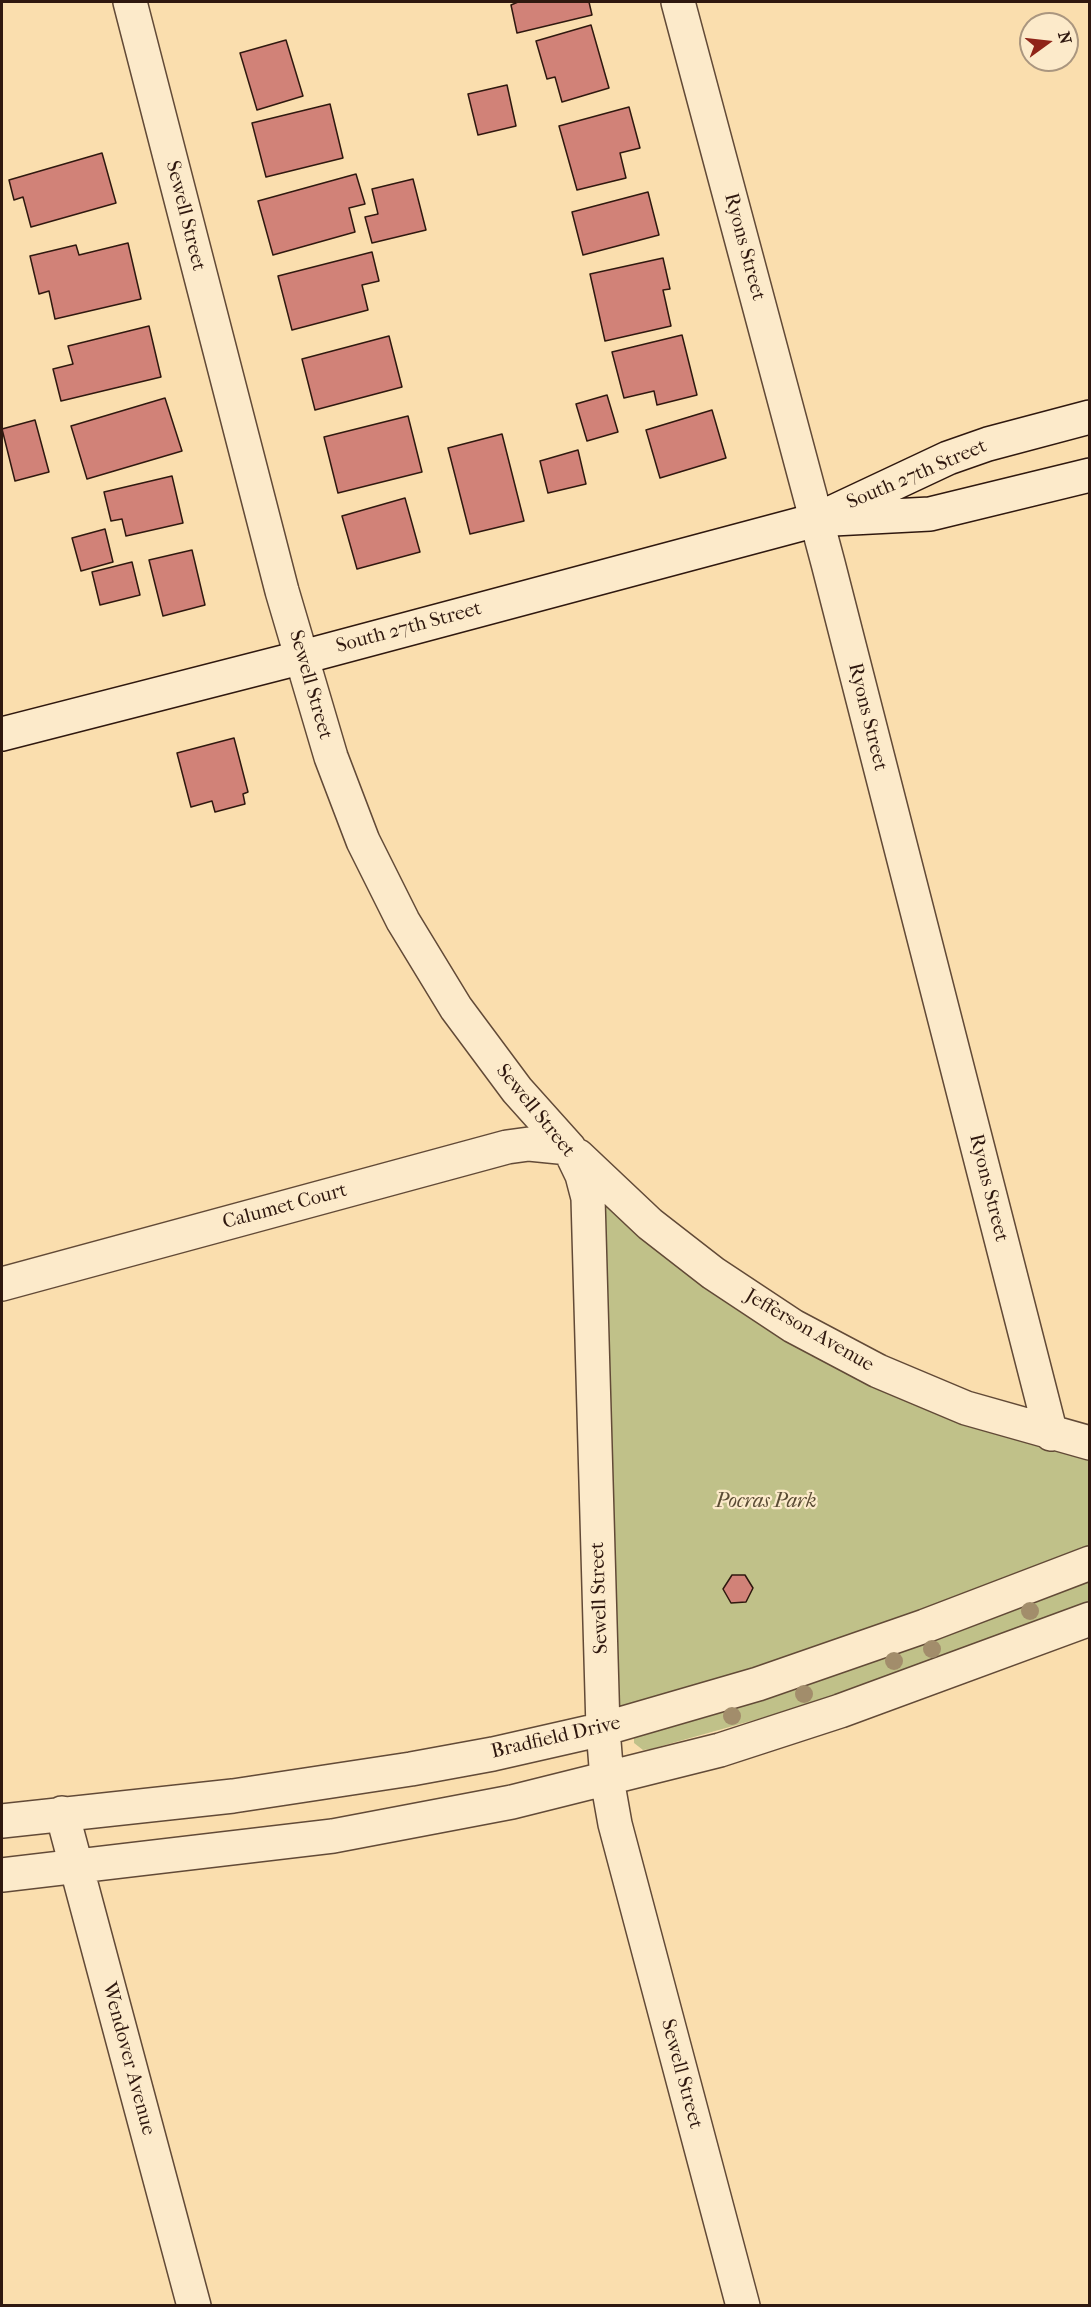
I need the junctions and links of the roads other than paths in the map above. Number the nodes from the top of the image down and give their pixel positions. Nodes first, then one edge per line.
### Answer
1 (130, 2) edge
2 (678, 2) edge
3 (1089, 417) edge
4 (1089, 475) edge
5 (816, 520) junction
6 (303, 657) junction
7 (2, 734) edge
8 (569, 1148) junction
9 (2, 1284) edge
10 (1052, 1434) junction
11 (1089, 1443) edge
12 (1089, 1563) edge
13 (1089, 1619) edge
14 (603, 1729) junction
15 (607, 1779) junction
16 (62, 1813) junction
17 (2, 1821) edge
18 (77, 1867) junction
19 (2, 1875) edge
20 (194, 2306) edge
21 (743, 2306) edge

1 - 6 street, Sewell Street
2 - 5 street, Ryons Street
3 - 5 street, South 27th Street
4 - 5 street, South 27th Street
5 - 6 street, South 27th Street
5 - 10 street, Ryons Street
6 - 7 street, South 27th Street
6 - 8 street, Sewell Street
8 - 9 street, Calumet Court
8 - 10 street, Jefferson Avenue
8 - 14 street, Sewell Street
10 - 11 street, Jefferson Avenue
12 - 14 street, Bradfield Drive
13 - 15 street
14 - 15 street, Sewell Street
14 - 16 street, Bradfield Drive
15 - 18 street
15 - 21 street, Sewell Street
16 - 17 street, Bradfield Drive
16 - 18 street, Wendover Avenue
18 - 19 street
18 - 20 street, Wendover Avenue

